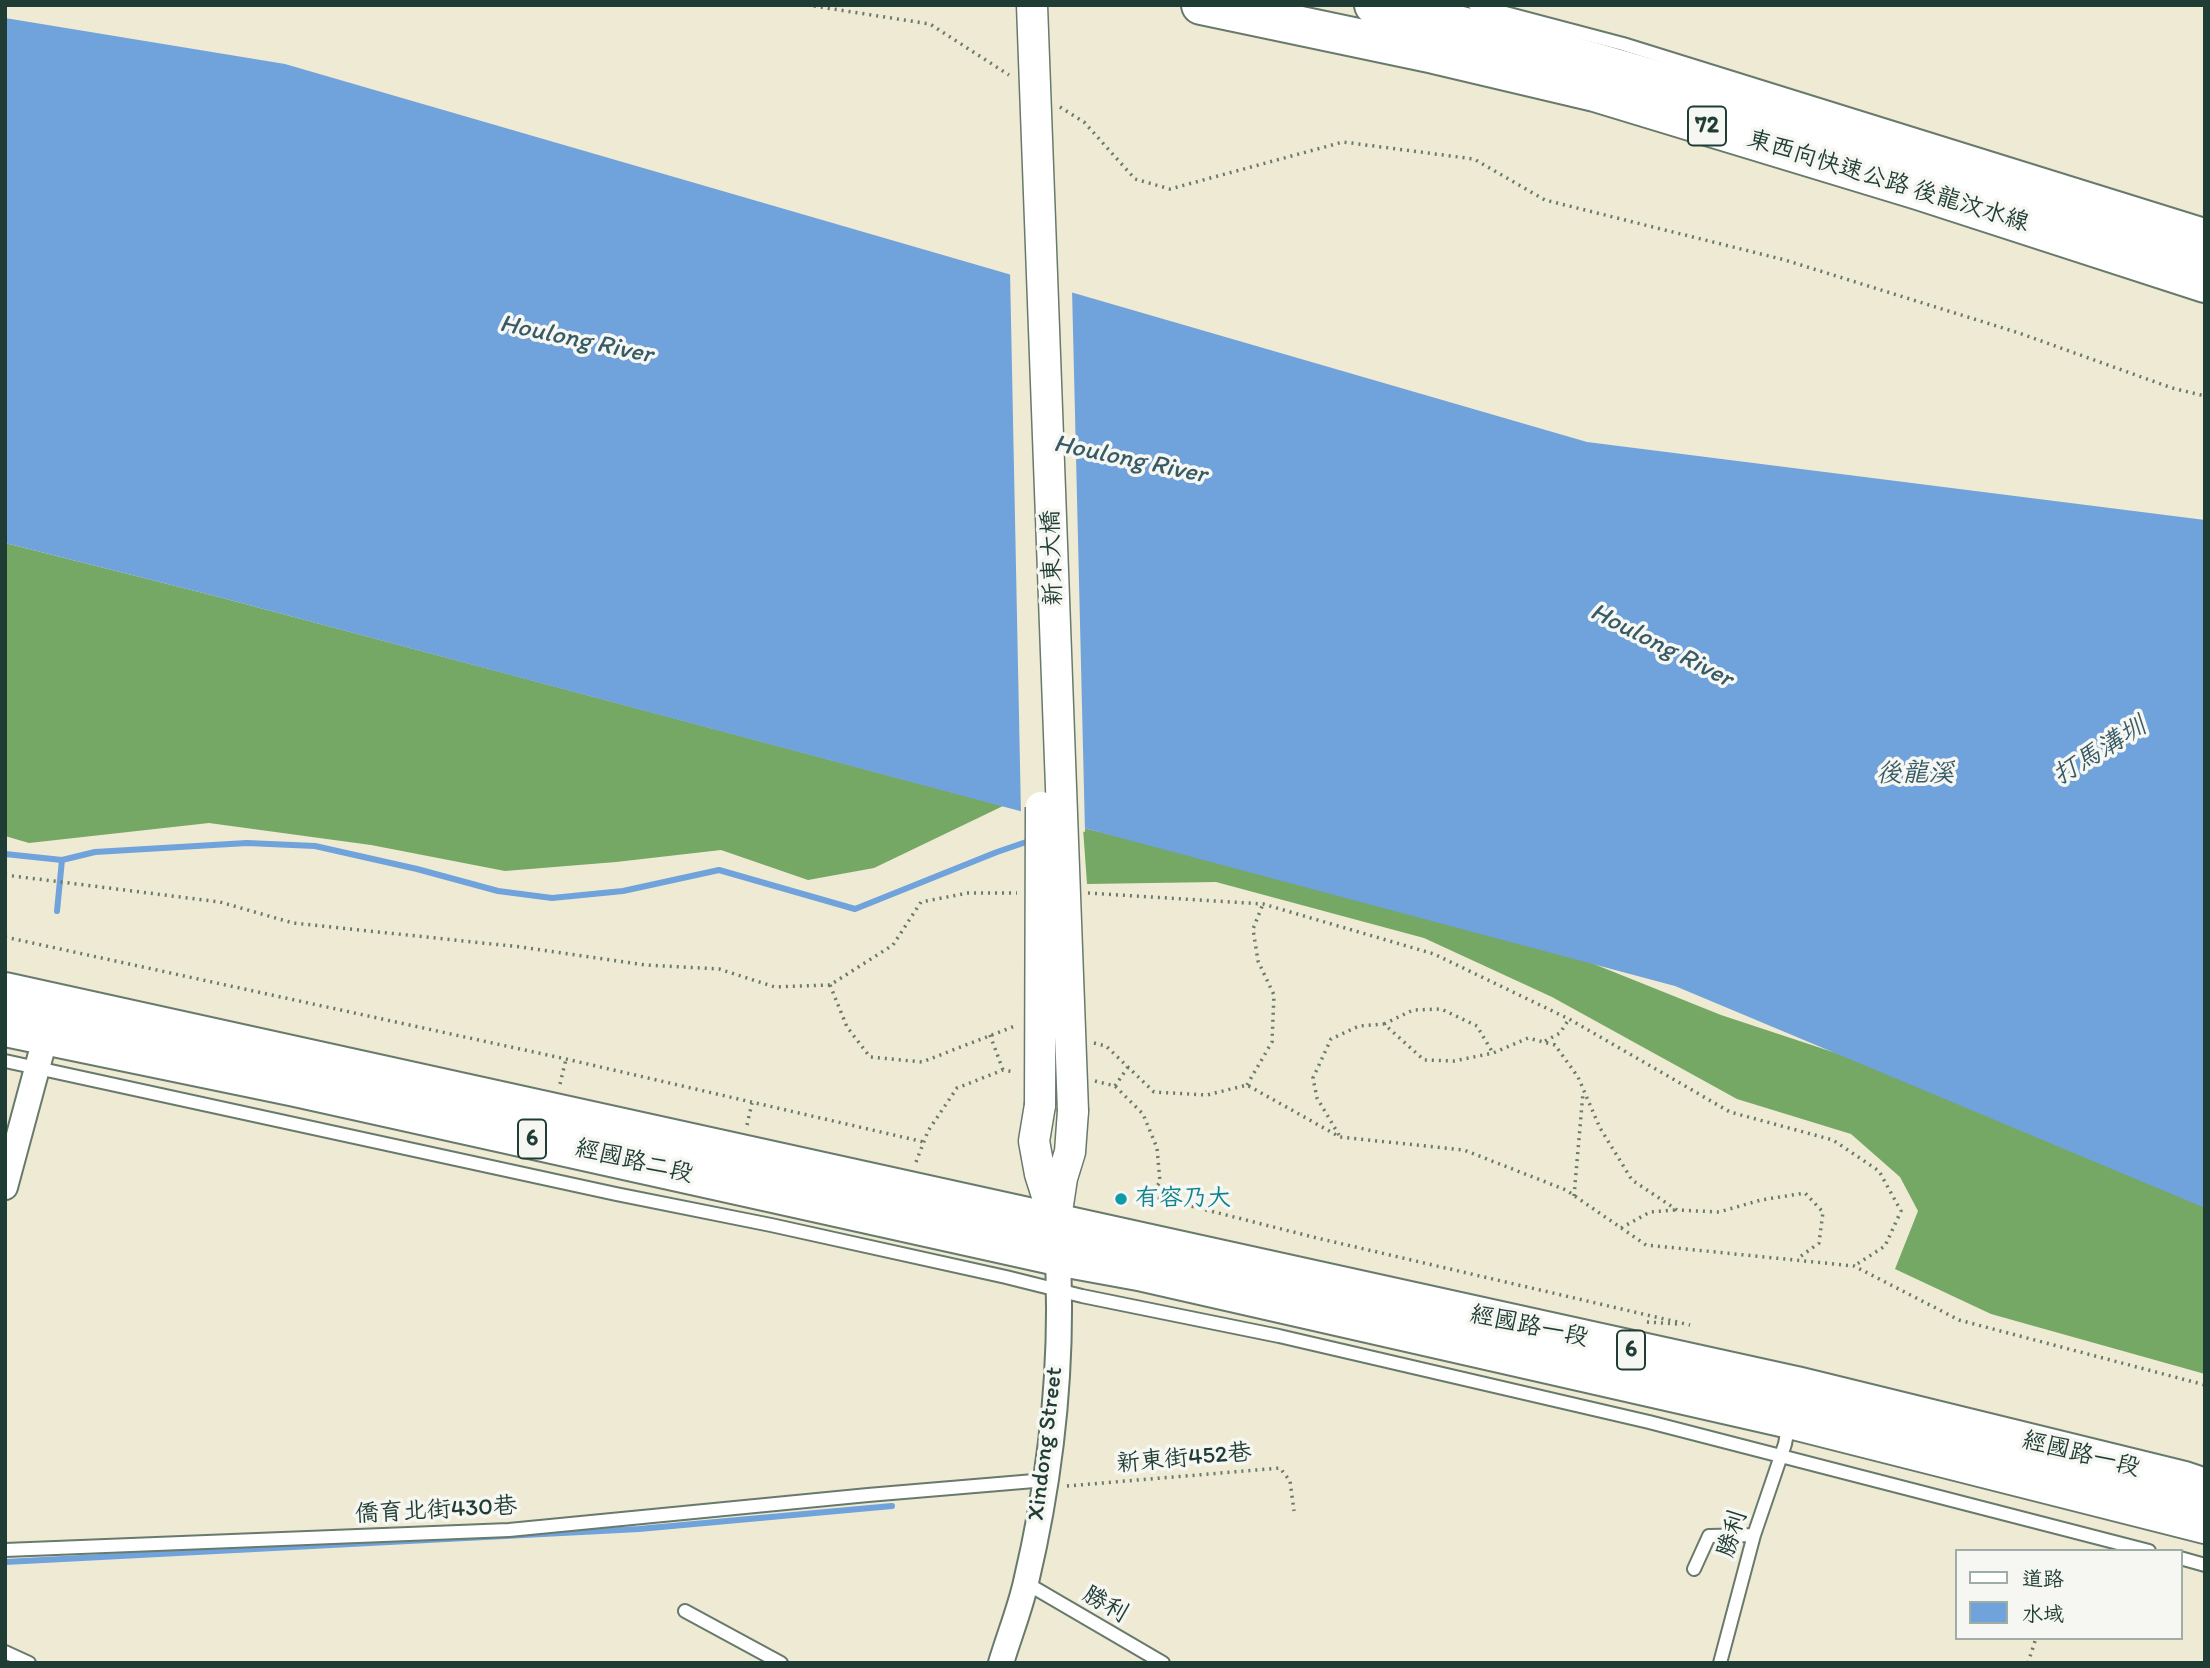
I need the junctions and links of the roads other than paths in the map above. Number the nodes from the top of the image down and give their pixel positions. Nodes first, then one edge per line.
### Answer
1 (1016, 5) edge
2 (1032, 5) edge
3 (1201, 5) edge
4 (1374, 5) edge
5 (1475, 5) edge
6 (2205, 225) edge
7 (2205, 250) edge
8 (2205, 282) edge
9 (5, 992) edge
10 (5, 1027) edge
11 (41, 1052) junction
12 (5, 1061) edge
13 (5, 1187) edge
14 (1057, 1256) junction
15 (1790, 1419) junction
16 (1781, 1455) junction
17 (1046, 1484) junction
18 (2205, 1488) edge
19 (2205, 1524) edge
20 (1754, 1535) junction
21 (2141, 1549) edge
22 (5, 1550) edge
23 (2182, 1559) edge
24 (2205, 1565) edge
25 (1694, 1569) dead end
26 (1026, 1583) junction
27 (685, 1611) dead end
28 (5, 1653) edge
29 (29, 1663) edge
30 (781, 1663) edge
31 (1001, 1663) edge
32 (1163, 1663) edge
33 (1720, 1663) edge

1 - 14 street, 新東大橋, bridge
2 - 14 street, 新東大橋, bridge
3 - 8 main road, 東西向快速公路 後龍汶水線 / 72
4 - 7 main road, 東西向快速公路 後龍汶水線 / 72
5 - 6 lane
9 - 14 main road, 經國路二段 / 6
10 - 11 main road, 經國路二段 / 6
11 - 12 lane
11 - 13 street
11 - 14 main road, 經國路二段 / 6
14 - 15 main road, 經國路一段 / 6
14 - 16 lane
14 - 17 street, Xindong Street
14 - 18 main road, 經國路一段 / 6
15 - 16 lane, 勝利
15 - 19 main road, 經國路一段 / 6
16 - 20 lane, 勝利
16 - 21 lane
17 - 22 lane, 僑育北街430巷
17 - 26 street, Xindong Street
20 - 25 lane
20 - 33 lane, 勝利
23 - 24 lane
26 - 31 street, Xindong Street
26 - 32 lane, 勝利
27 - 30 lane
28 - 29 lane

